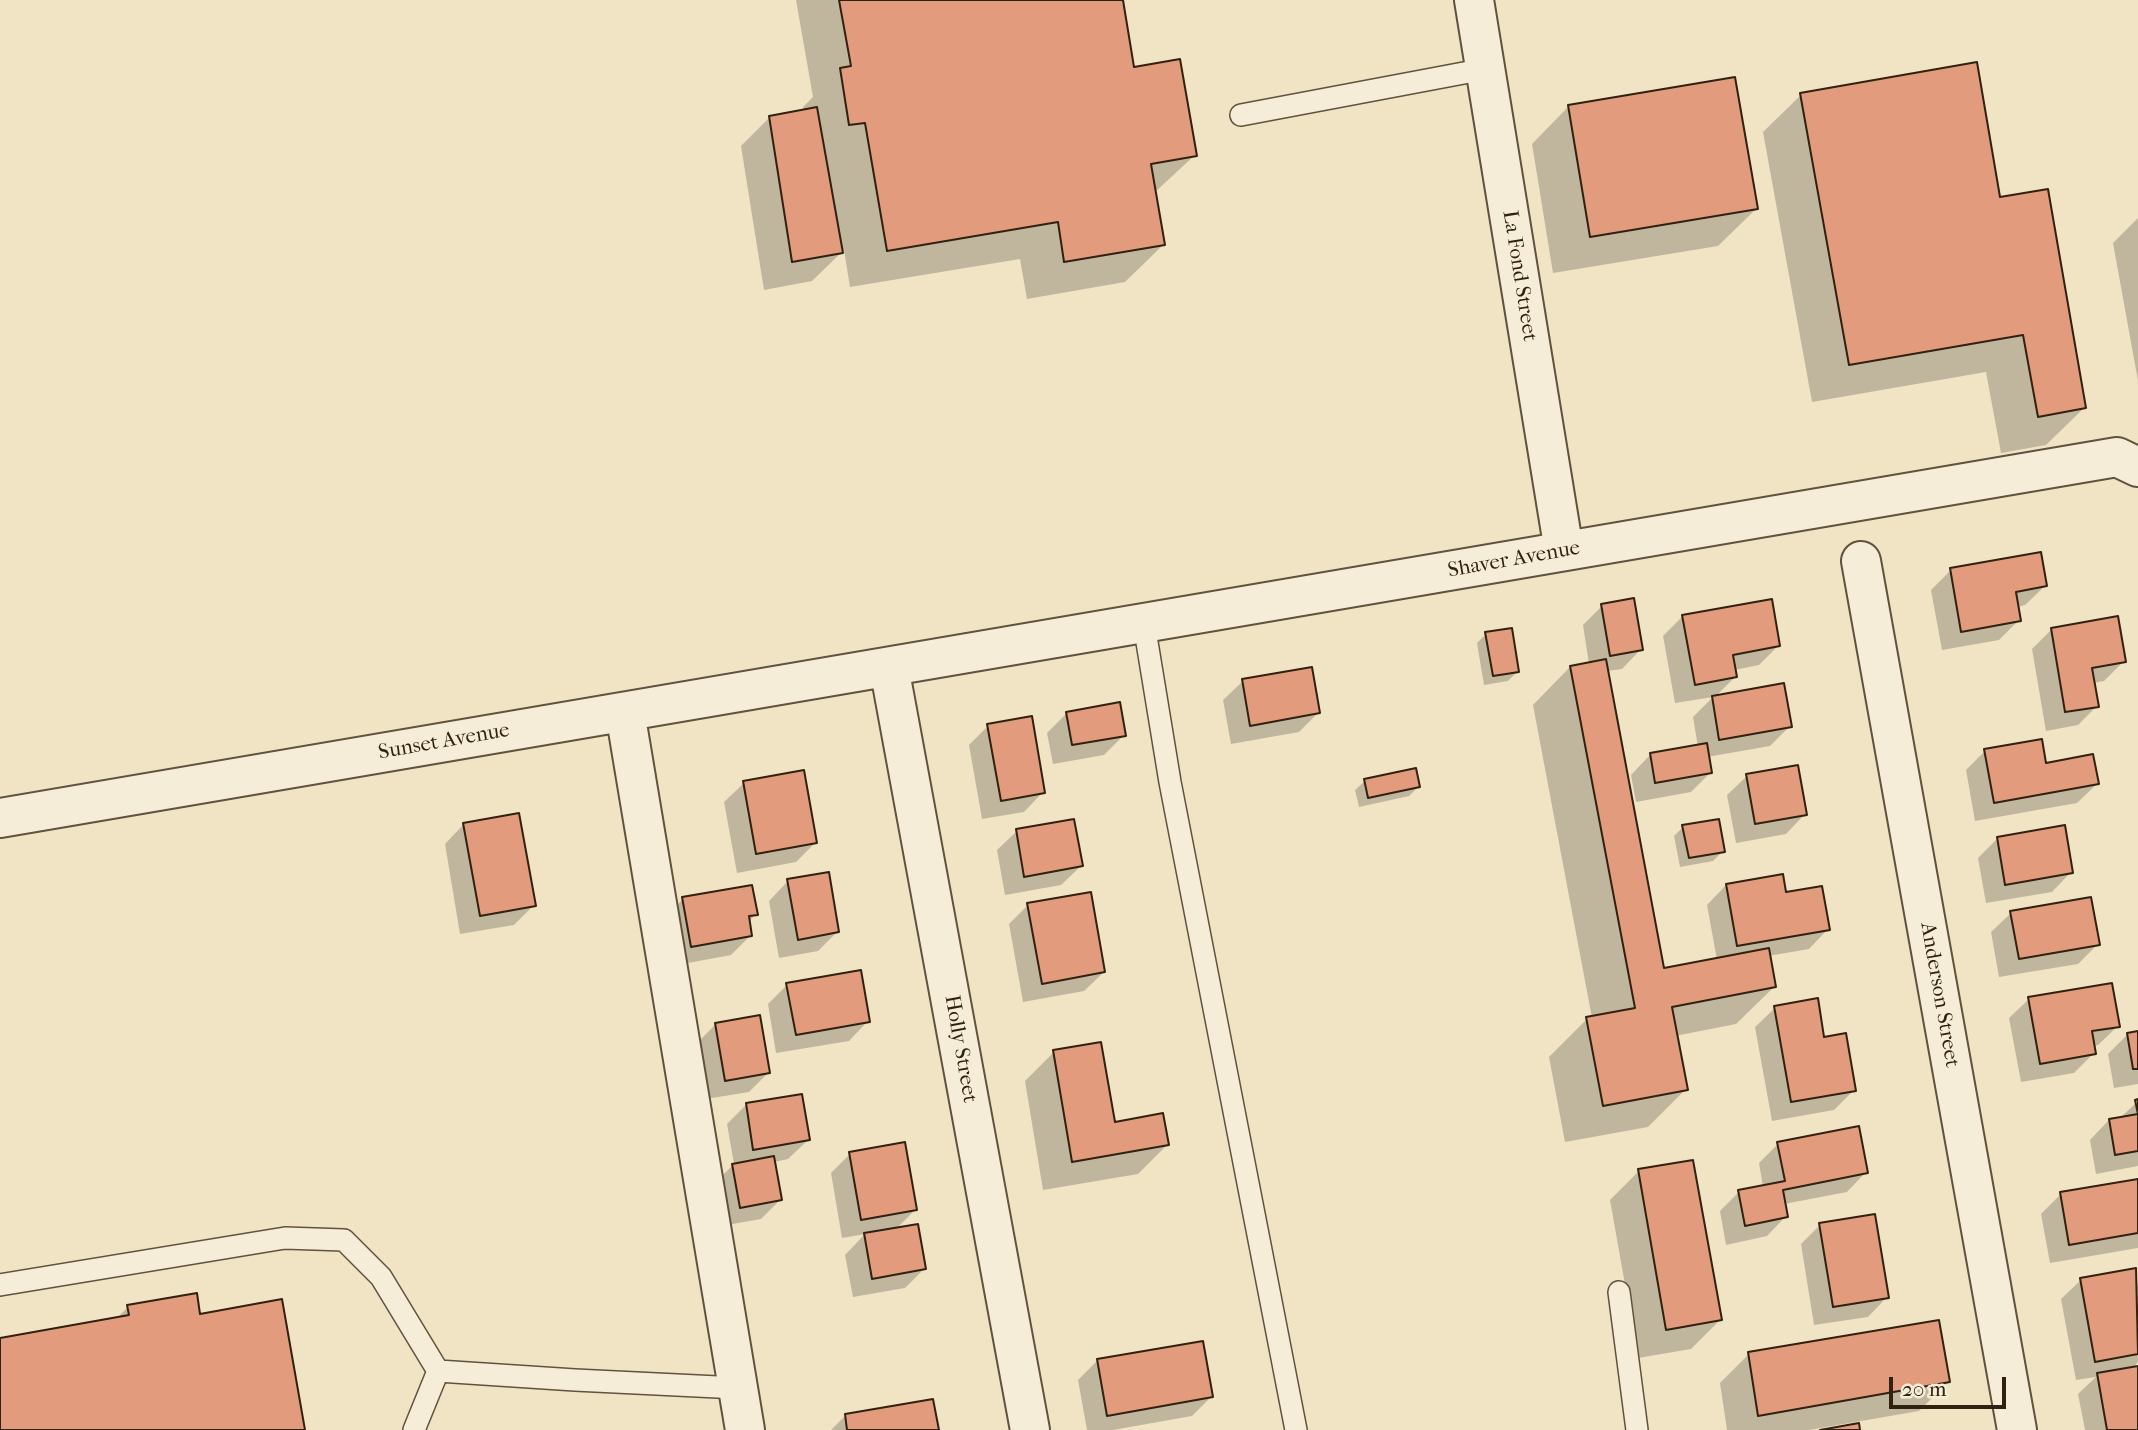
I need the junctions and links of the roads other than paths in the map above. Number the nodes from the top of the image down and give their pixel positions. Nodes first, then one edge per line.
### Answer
1 (1474, 0) edge
2 (1485, 69) junction
3 (1241, 115) dead end
4 (2138, 467) edge
5 (1564, 551) junction
6 (1861, 561) dead end
7 (1144, 624) junction
8 (889, 667) junction
9 (625, 712) junction
10 (0, 818) edge
11 (0, 1285) edge
12 (1619, 1292) dead end
13 (438, 1371) junction
14 (738, 1388) junction
15 (414, 1430) edge
16 (745, 1430) edge
17 (1030, 1430) edge
18 (1296, 1430) edge
19 (1637, 1430) edge
20 (2017, 1430) edge

1 - 2 street, La Fond Street
2 - 3 lane
2 - 5 street, La Fond Street
4 - 5 street, Shaver Avenue
5 - 7 street, Shaver Avenue
6 - 20 street, Anderson Street
7 - 8 street, Shaver Avenue
7 - 18 lane
8 - 9 street, Sunset Avenue
8 - 17 street, Holly Street
9 - 10 street, Sunset Avenue
9 - 14 street
11 - 13 lane
12 - 19 lane
13 - 14 lane
13 - 15 lane
14 - 16 street

